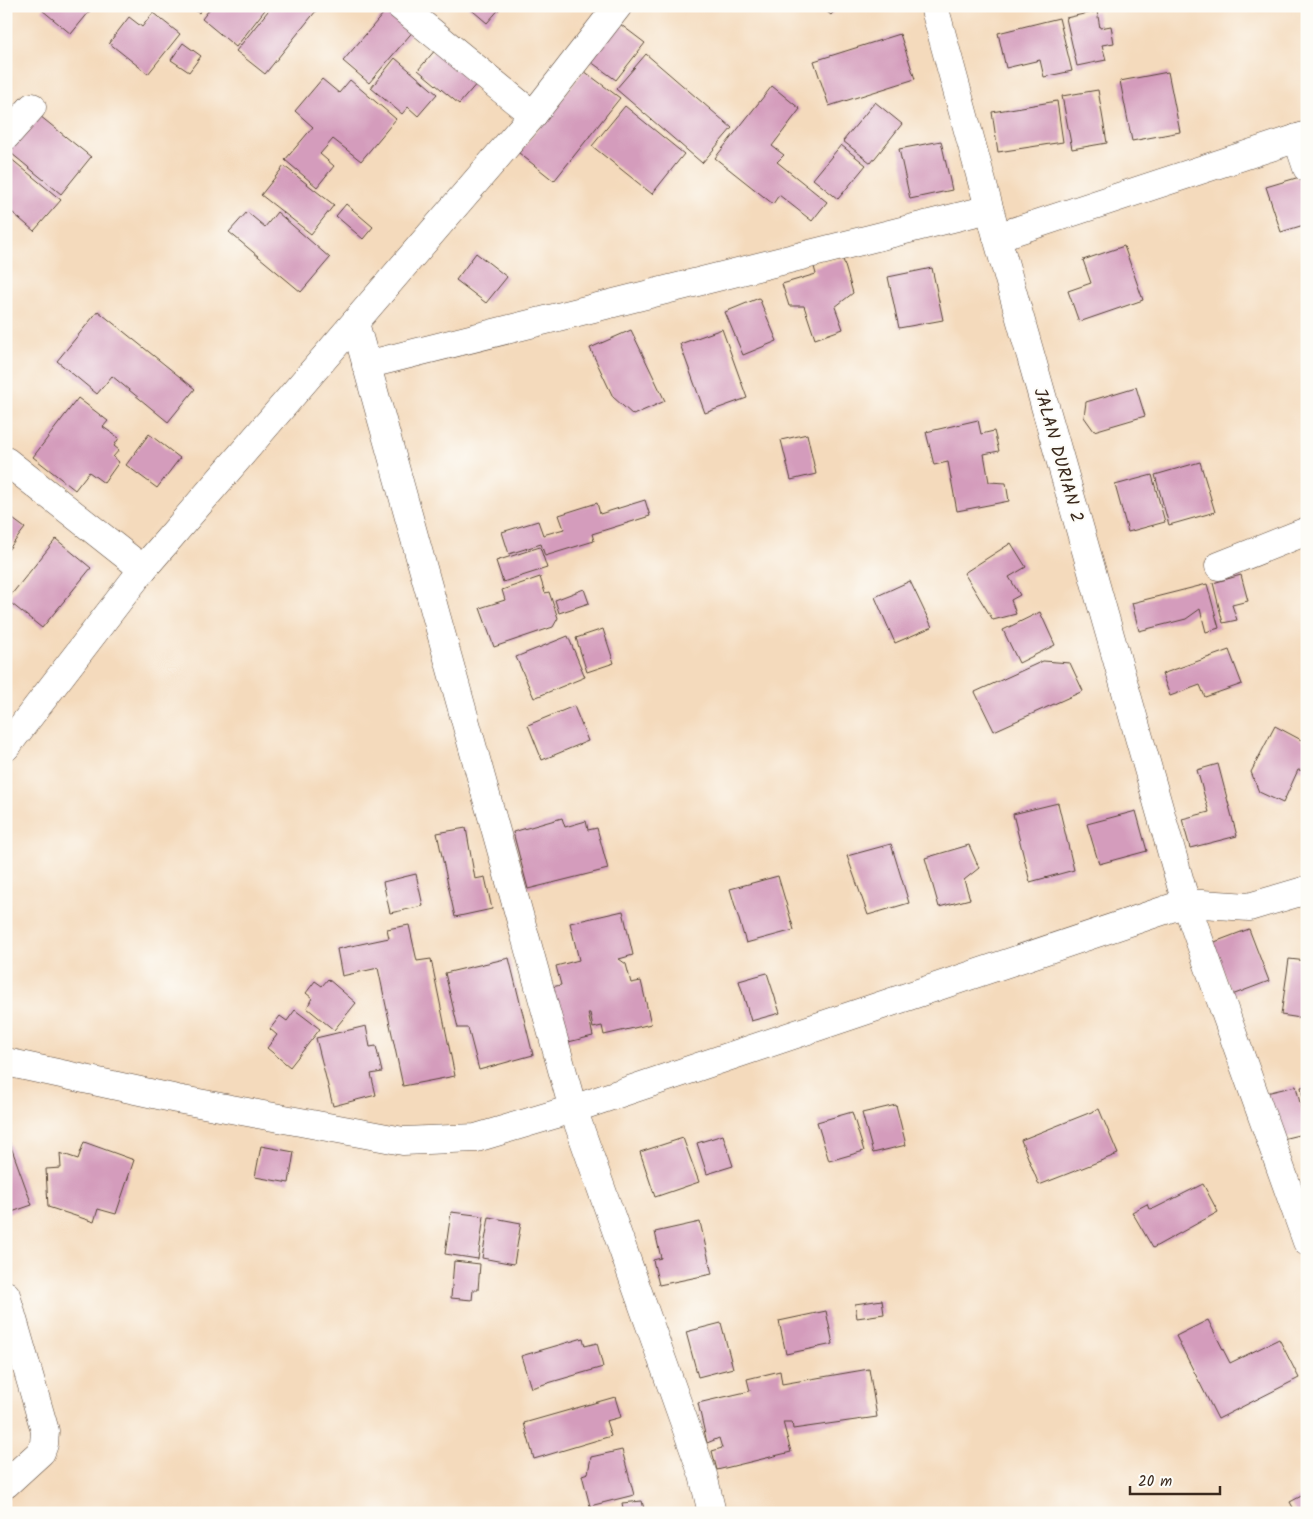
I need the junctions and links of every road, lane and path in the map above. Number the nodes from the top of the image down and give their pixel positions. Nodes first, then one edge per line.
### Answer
1 (400, 6) edge
2 (618, 6) edge
3 (934, 6) edge
4 (32, 107) dead end
5 (533, 115) junction
6 (6, 136) edge
7 (1302, 137) edge
8 (1307, 168) edge
9 (989, 209) junction
10 (996, 237) junction
11 (354, 323) junction
12 (366, 365) junction
13 (6, 461) edge
14 (1307, 531) edge
15 (1219, 566) dead end
16 (143, 569) junction
17 (6, 747) edge
18 (1307, 890) edge
19 (1186, 902) junction
20 (6, 1062) edge
21 (573, 1109) junction
22 (1307, 1242) edge
23 (6, 1295) edge
24 (6, 1484) edge
25 (712, 1513) edge

1 - 5 street
2 - 5 street
3 - 9 street, JALAN DURIAN 2
4 - 6 street
5 - 11 street
7 - 8 street
7 - 10 street
9 - 10 street, JALAN DURIAN 2
9 - 12 street
10 - 19 street, JALAN DURIAN 2
11 - 12 street
11 - 16 street
12 - 21 street
13 - 16 street
14 - 15 street
16 - 17 street
18 - 19 street
19 - 21 street
19 - 22 street, JALAN DURIAN 2
20 - 21 street
21 - 25 street
23 - 24 street

